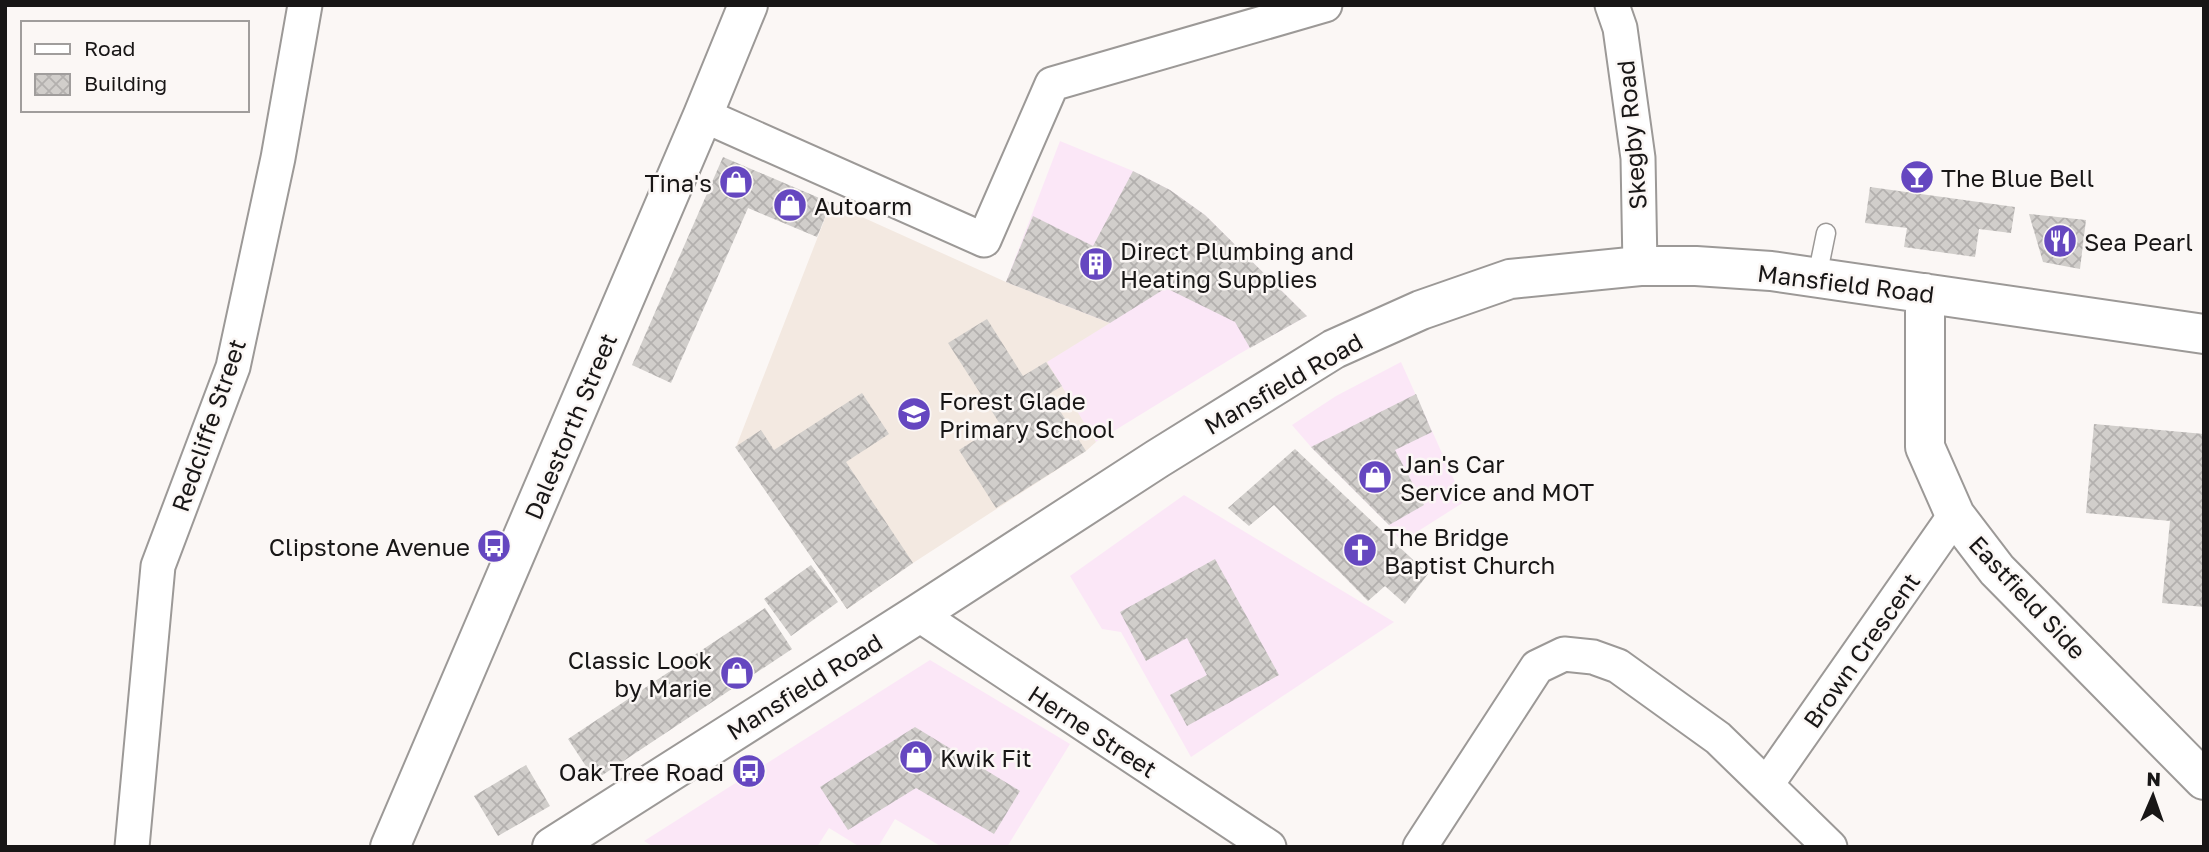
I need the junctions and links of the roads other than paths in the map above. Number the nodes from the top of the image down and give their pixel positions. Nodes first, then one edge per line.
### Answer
1 (305, 5) edge
2 (748, 5) edge
3 (1325, 5) edge
4 (1612, 5) edge
5 (703, 115) junction
6 (1826, 233) dead end
7 (1640, 265) junction
8 (1817, 277) junction
9 (1925, 293) junction
10 (2204, 334) edge
11 (1955, 515) junction
12 (918, 614) junction
13 (2204, 780) edge
14 (1767, 784) junction
15 (574, 842) edge
16 (132, 847) edge
17 (390, 847) edge
18 (1269, 847) edge
19 (1420, 847) edge
20 (1830, 847) edge

1 - 16 street, Redcliffe Street
2 - 5 main road, Dalestorth Street
3 - 5 street
4 - 7 street, Skegby Road
5 - 17 main road, Dalestorth Street
6 - 8 lane
7 - 8 main road, Mansfield Road
7 - 12 main road, Mansfield Road
8 - 9 main road, Mansfield Road
9 - 10 main road, Mansfield Road
9 - 11 main road, Eastfield Side
11 - 13 main road, Eastfield Side
11 - 14 street, Brown Crescent
12 - 15 main road, Mansfield Road
12 - 18 street, Herne Street
14 - 19 street
14 - 20 street

